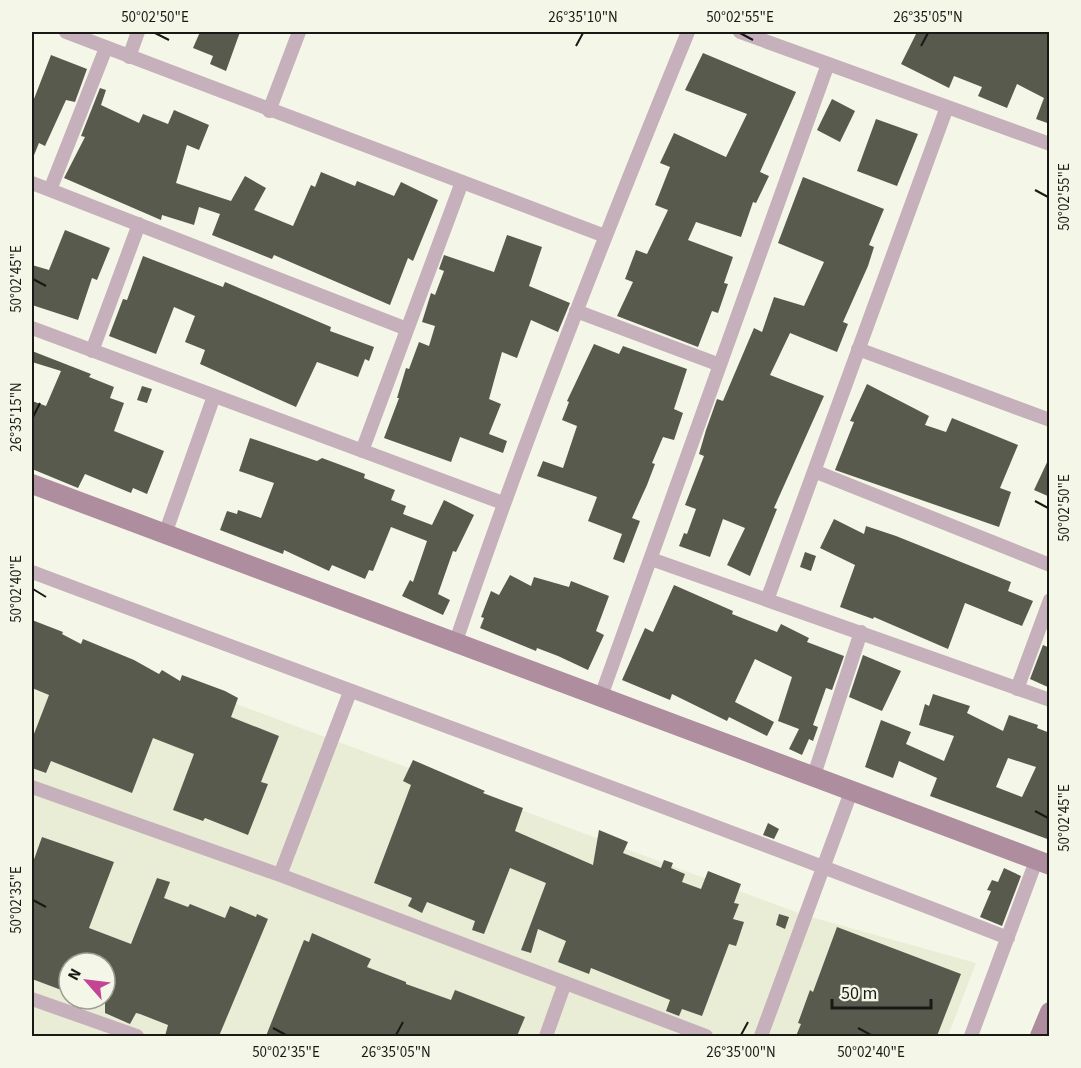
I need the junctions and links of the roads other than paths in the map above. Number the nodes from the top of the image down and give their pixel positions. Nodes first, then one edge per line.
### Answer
1 (66, 32) edge
2 (138, 32) edge
3 (299, 32) edge
4 (688, 32) edge
5 (740, 32) edge
6 (779, 38) edge
7 (105, 48) junction
8 (129, 57) junction
9 (828, 63) junction
10 (947, 107) junction
11 (269, 111) junction
12 (1050, 144) edge
13 (462, 182) junction
14 (32, 183) edge
15 (50, 190) junction
16 (139, 224) junction
17 (605, 236) junction
18 (576, 311) junction
19 (32, 328) edge
20 (407, 329) junction
21 (858, 349) junction
22 (92, 351) junction
23 (720, 365) junction
24 (214, 396) junction
25 (1050, 420) edge
26 (362, 451) junction
27 (814, 471) junction
28 (32, 484) edge
29 (503, 503) junction
30 (165, 534) junction
31 (651, 559) junction
32 (1050, 565) edge
33 (32, 572) edge
34 (767, 600) junction
35 (1050, 600) edge
36 (861, 632) junction
37 (455, 644) junction
38 (1017, 689) junction
39 (350, 692) junction
40 (600, 699) junction
41 (1050, 700) edge
42 (813, 778) junction
43 (32, 789) edge
44 (851, 792) junction
45 (1043, 863) edge
46 (823, 866) junction
47 (280, 875) junction
48 (1008, 938) junction
49 (565, 983) junction
50 (32, 999) edge
51 (1050, 1012) edge
52 (138, 1036) edge
53 (546, 1036) edge
54 (706, 1036) edge
55 (761, 1036) edge
56 (970, 1036) edge
57 (1040, 1036) edge

1 - 7 street
2 - 8 street
3 - 11 street
4 - 17 street
5 - 6 street
6 - 9 street
7 - 8 street
7 - 15 street
8 - 11 street
9 - 10 street
9 - 23 street
10 - 12 street
10 - 21 street
11 - 13 street
13 - 17 street
13 - 20 street
14 - 15 street
15 - 16 street
16 - 20 street
16 - 22 street
17 - 18 street
18 - 23 street
18 - 29 street
19 - 22 street
20 - 26 street
21 - 25 street
21 - 27 street
22 - 24 street
23 - 31 street
24 - 26 street
24 - 30 street
26 - 29 street
27 - 32 street
27 - 34 street
28 - 30 street
29 - 37 street
30 - 37 street
31 - 34 street
31 - 40 street
33 - 39 street
34 - 36 street
35 - 38 street
36 - 38 street
36 - 42 street
37 - 40 street
38 - 41 street
39 - 46 street
39 - 47 street
40 - 42 street
42 - 44 street
43 - 47 street
44 - 45 street
44 - 46 street
45 - 48 street
46 - 48 street
46 - 55 street
47 - 49 street
48 - 56 street
49 - 53 street
49 - 54 street
50 - 52 street
51 - 57 street

